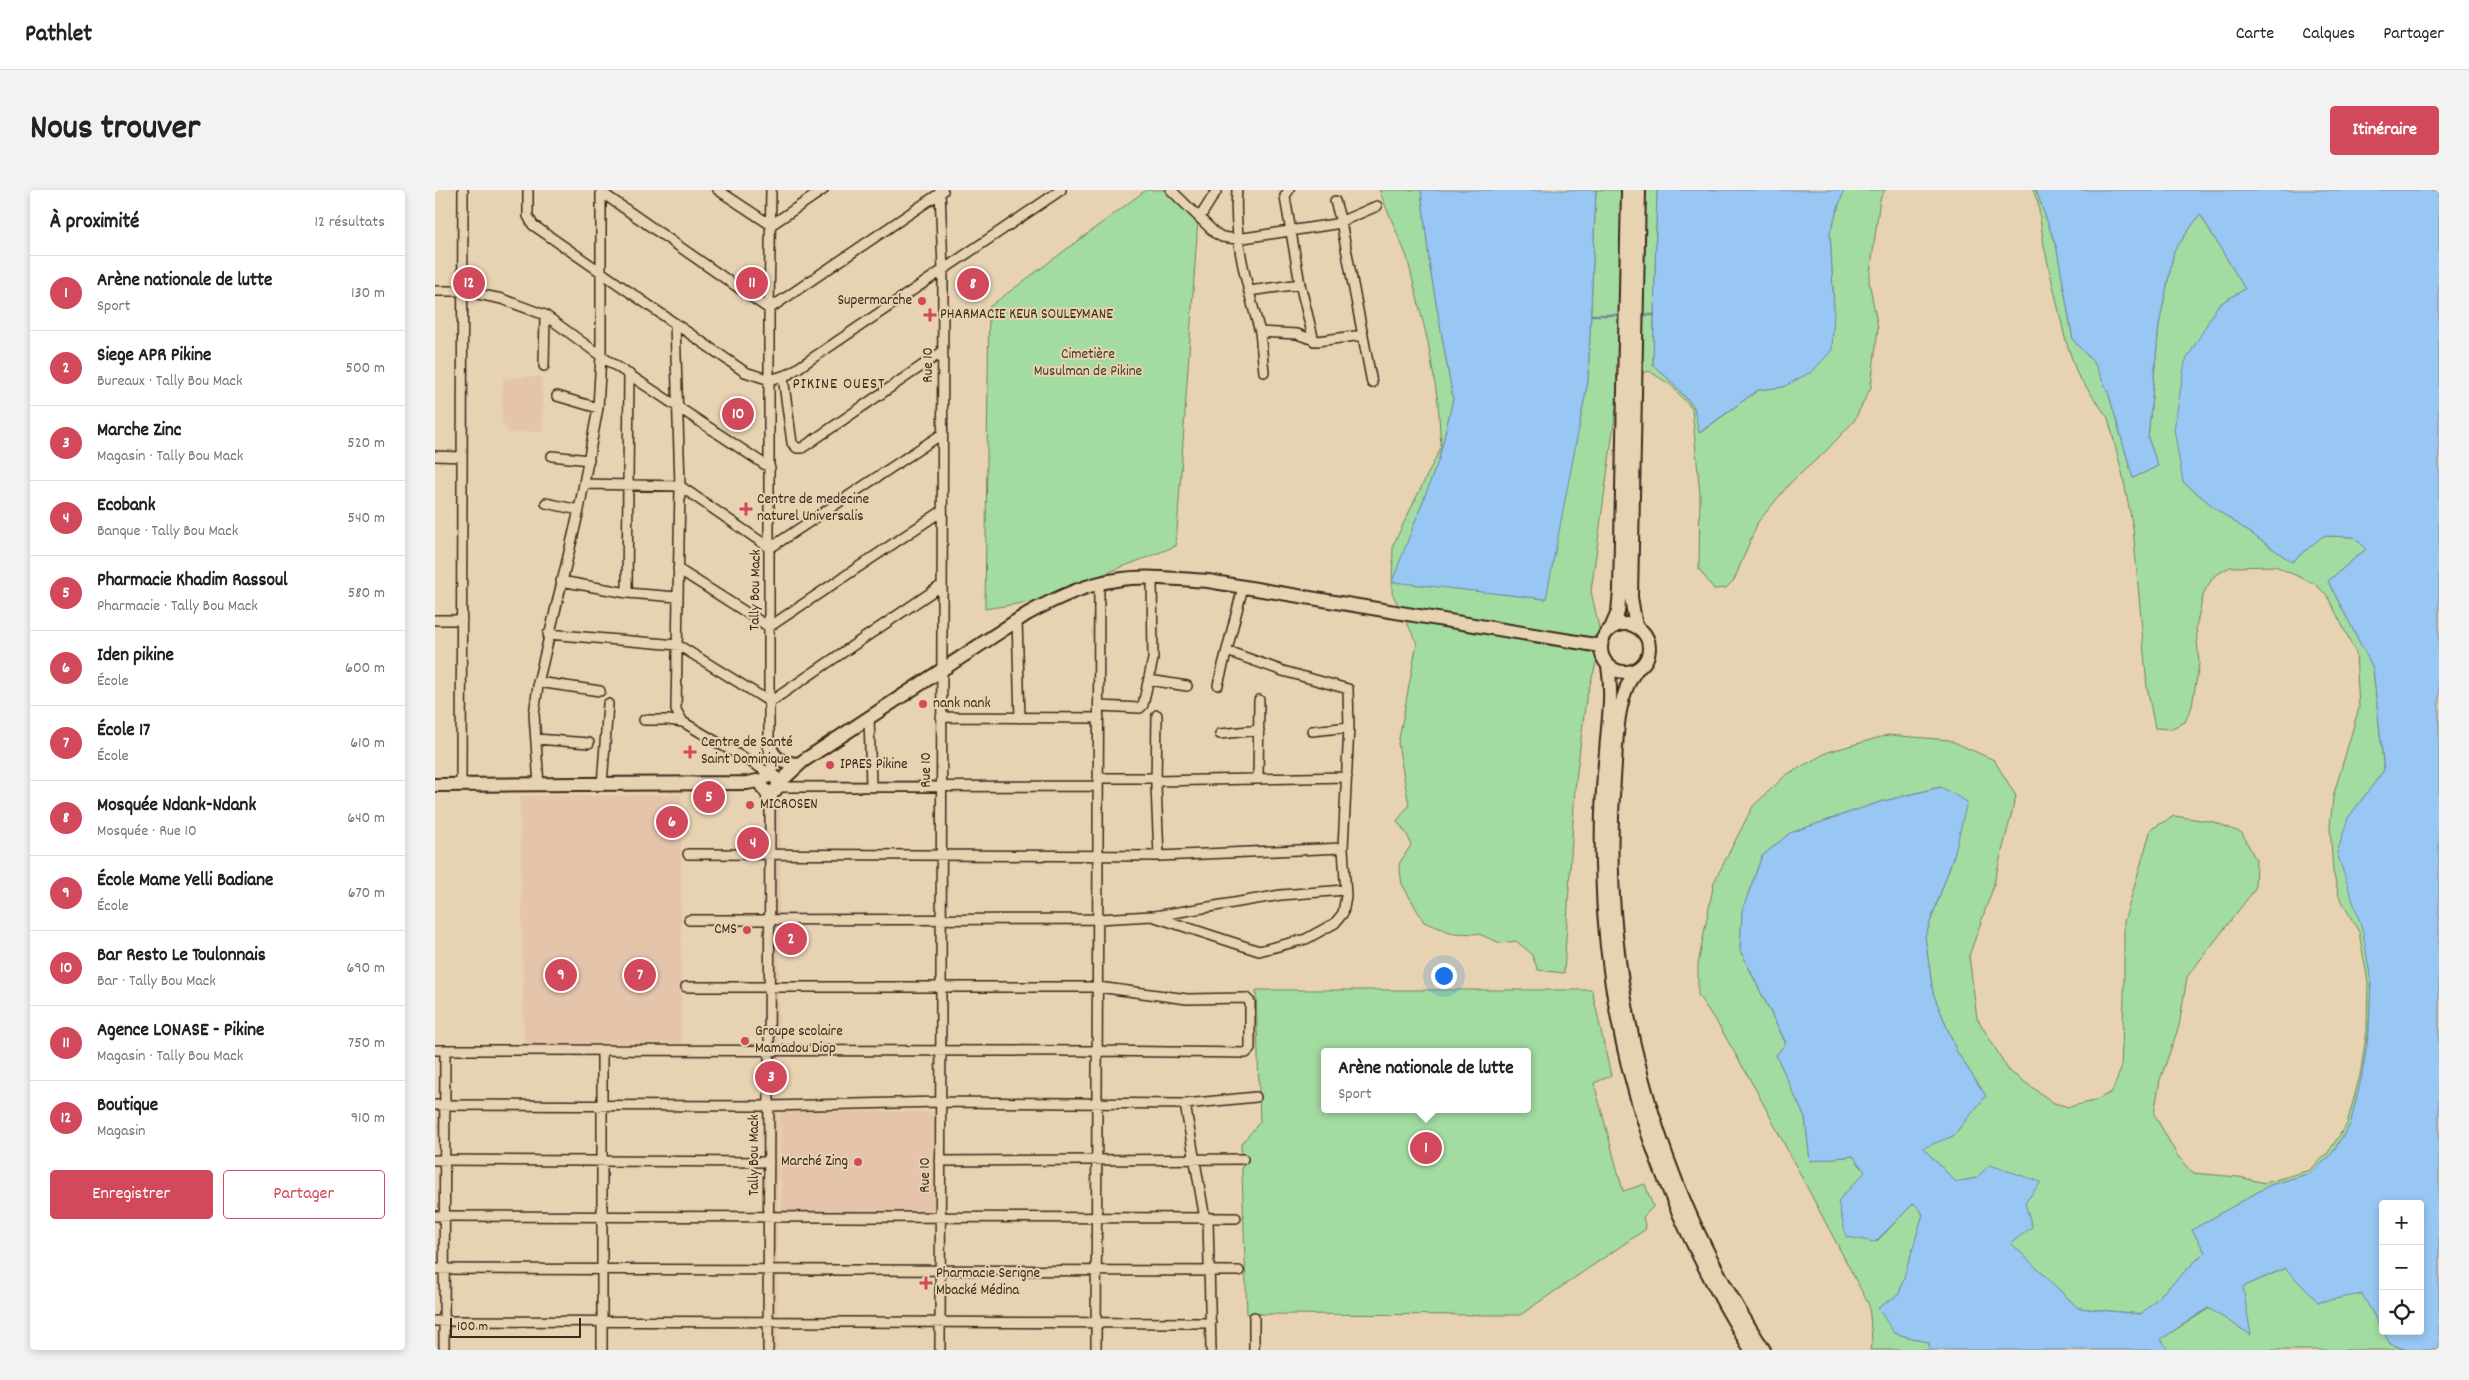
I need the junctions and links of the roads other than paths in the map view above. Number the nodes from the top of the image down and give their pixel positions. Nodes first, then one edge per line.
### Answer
1 (463, 190) edge
2 (528, 190) edge
3 (717, 190) edge
4 (771, 190) edge
5 (823, 190) edge
6 (1061, 190) edge
7 (1171, 190) edge
8 (1217, 190) edge
9 (1237, 190) edge
10 (1289, 190) edge
11 (1628, 190) edge
12 (1639, 190) edge
13 (601, 191) edge
14 (941, 191) edge
15 (1335, 201) dead end
16 (1377, 206) dead end
17 (1200, 217) junction
18 (1341, 222) junction
19 (771, 225) junction
20 (1291, 232) junction
21 (1237, 240) junction
22 (943, 270) junction
23 (601, 271) junction
24 (1300, 284) junction
25 (1249, 290) junction
26 (435, 291) edge
27 (463, 291) junction
28 (769, 309) junction
29 (545, 315) junction
30 (675, 323) junction
31 (1260, 332) junction
32 (1363, 335) junction
33 (1314, 341) junction
34 (943, 352) junction
35 (601, 356) junction
36 (544, 366) dead end
37 (1264, 372) dead end
38 (629, 374) junction
39 (783, 378) junction
40 (770, 380) junction
41 (1372, 383) dead end
42 (557, 396) dead end
43 (679, 407) junction
44 (598, 408) junction
45 (942, 434) junction
46 (435, 456) edge
47 (553, 456) dead end
48 (462, 457) junction
49 (589, 460) junction
50 (770, 468) junction
51 (584, 484) junction
52 (627, 486) junction
53 (679, 486) junction
54 (547, 503) dead end
55 (579, 510) junction
56 (942, 511) junction
57 (770, 548) junction
58 (678, 569) junction
59 (1152, 578) junction
60 (561, 582) junction
61 (1099, 583) junction
62 (942, 585) junction
63 (1243, 587) junction
64 (627, 593) junction
65 (677, 597) junction
66 (435, 620) edge
67 (462, 620) junction
68 (1017, 620) junction
69 (769, 627) junction
70 (1636, 627) junction
71 (1611, 628) junction
72 (548, 634) junction
73 (678, 645) junction
74 (1601, 646) junction
75 (1227, 651) junction
76 (1608, 666) junction
77 (941, 669) junction
78 (1637, 669) junction
79 (1149, 680) junction
80 (538, 682) junction
81 (1218, 685) dead end
82 (1187, 686) dead end
83 (600, 691) dead end
84 (1259, 700) dead end
85 (770, 702) junction
86 (608, 704) dead end
87 (1099, 706) junction
88 (1157, 715) dead end
89 (869, 716) junction
90 (941, 717) junction
91 (1020, 718) junction
92 (1099, 718) junction
93 (643, 720) dead end
94 (683, 722) junction
95 (1349, 727) junction
96 (1259, 730) junction
97 (1313, 731) dead end
98 (1220, 734) dead end
99 (536, 738) junction
100 (589, 743) dead end
101 (769, 748) junction
102 (797, 765) junction
103 (1347, 777) junction
104 (1258, 779) junction
105 (1156, 780) junction
106 (769, 782) junction
107 (1098, 782) junction
108 (435, 785) edge
109 (461, 785) junction
110 (539, 785) junction
111 (602, 785) junction
112 (871, 786) junction
113 (941, 786) junction
114 (1343, 848) junction
115 (688, 854) dead end
116 (770, 854) junction
117 (941, 854) junction
118 (1098, 854) junction
119 (1159, 856) junction
120 (1345, 890) junction
121 (1152, 916) junction
122 (689, 920) dead end
123 (770, 920) junction
124 (941, 920) junction
125 (1098, 920) junction
126 (941, 986) junction
127 (1098, 986) junction
128 (686, 987) dead end
129 (770, 987) junction
130 (435, 1050) edge
131 (445, 1050) junction
132 (603, 1050) junction
133 (769, 1050) junction
134 (941, 1050) junction
135 (1097, 1050) junction
136 (1256, 1098) dead end
137 (940, 1102) junction
138 (1097, 1103) junction
139 (1185, 1104) junction
140 (435, 1105) edge
141 (445, 1105) junction
142 (602, 1105) junction
143 (769, 1106) junction
144 (1243, 1159) dead end
145 (435, 1160) edge
146 (445, 1160) junction
147 (1097, 1160) junction
148 (1196, 1160) junction
149 (602, 1161) junction
150 (940, 1161) junction
151 (769, 1162) junction
152 (440, 1216) edge
153 (602, 1217) junction
154 (769, 1217) junction
155 (940, 1218) junction
156 (1097, 1218) junction
157 (1236, 1218) dead end
158 (1207, 1219) junction
159 (440, 1269) edge
160 (602, 1269) junction
161 (769, 1270) junction
162 (940, 1270) junction
163 (1097, 1270) junction
164 (1210, 1270) junction
165 (1239, 1271) dead end
166 (1254, 1317) dead end
167 (439, 1321) edge
168 (602, 1322) junction
169 (769, 1322) junction
170 (940, 1323) junction
171 (1097, 1323) junction
172 (1211, 1323) junction
173 (444, 1350) edge
174 (602, 1350) edge
175 (768, 1350) edge
176 (940, 1350) edge
177 (1097, 1350) edge
178 (1211, 1350) edge
179 (1254, 1350) edge
180 (1751, 1350) edge
181 (1764, 1350) edge

1 - 27 street
2 - 23 street
3 - 19 street
4 - 19 street, Tally Bou Mack
5 - 19 street
6 - 22 street
7 - 17 street
8 - 17 street
9 - 21 street
10 - 20 street
11 - 71 main road
12 - 70 main road
13 - 23 street
13 - 28 street
14 - 22 street, Rue 10
14 - 28 street
15 - 18 street
16 - 18 street
17 - 21 street
18 - 20 street
18 - 32 street
19 - 28 street, Tally Bou Mack
20 - 21 street
20 - 24 street
21 - 25 street
22 - 34 street, Rue 10
22 - 39 street
23 - 30 street
23 - 35 street
24 - 25 street
24 - 33 street
25 - 31 street
26 - 27 street
27 - 29 street
27 - 48 street
28 - 40 street, Tally Bou Mack
29 - 35 street
29 - 36 street
30 - 40 street
30 - 43 street
31 - 33 street
31 - 37 street
32 - 33 street
32 - 41 street
34 - 39 street
34 - 45 street, Rue 10
35 - 38 street
35 - 44 street
38 - 43 street
38 - 52 street
39 - 40 street
40 - 50 street, Tally Bou Mack
42 - 44 street
43 - 50 street
43 - 53 street
44 - 49 street
45 - 56 street, Rue 10
45 - 57 street
46 - 48 street
47 - 49 street
48 - 67 street
49 - 51 street
50 - 57 street, Tally Bou Mack
51 - 52 street
51 - 55 street
52 - 53 street
52 - 64 street
53 - 57 street
53 - 58 street
54 - 55 street
55 - 60 street
56 - 62 street, Rue 10
56 - 69 street
57 - 69 street, Tally Bou Mack
58 - 65 street
58 - 69 street
59 - 61 main road
59 - 63 main road
59 - 79 street
60 - 64 street
60 - 72 street
61 - 68 main road
61 - 87 street
62 - 77 street, Rue 10
62 - 85 street
63 - 74 main road
63 - 75 street
64 - 65 street
65 - 73 street
66 - 67 street
67 - 109 street
68 - 77 main road
68 - 91 street
69 - 85 street, Tally Bou Mack
70 - 71 main road
70 - 78 main road
71 - 74 main road
72 - 73 street
72 - 80 street
73 - 85 street
73 - 94 street
74 - 76 main road
75 - 81 street
75 - 95 street
76 - 78 main road
76 - 180 main road
77 - 89 main road
77 - 90 street, Rue 10
78 - 181 main road
79 - 82 street
79 - 87 street
80 - 83 street
80 - 99 street
84 - 96 street
85 - 101 street, Tally Bou Mack
86 - 111 street
87 - 92 street
88 - 105 street
89 - 102 main road
89 - 112 street
90 - 91 street
90 - 113 street, Rue 10
91 - 92 street
92 - 107 street
93 - 94 street
94 - 106 street
95 - 97 street
95 - 103 street
96 - 98 street
96 - 104 street
99 - 100 street
99 - 110 street
101 - 102 main road
101 - 106 street, Tally Bou Mack
102 - 106 main road
103 - 104 street
103 - 114 street
104 - 105 street
105 - 107 street
105 - 119 street
106 - 111 main road
106 - 112 street
106 - 116 street, Tally Bou Mack
107 - 113 street
107 - 118 street
108 - 109 main road
109 - 110 main road
110 - 111 main road
112 - 113 street
113 - 117 street, Rue 10
114 - 119 street
114 - 120 street
115 - 116 street
116 - 117 street
116 - 123 street, Tally Bou Mack
117 - 118 street
117 - 124 street, Rue 10
118 - 119 street
118 - 125 street
120 - 121 street
120 - 121 street
121 - 125 street
122 - 123 street
123 - 124 street
123 - 129 street, Tally Bou Mack
124 - 125 street
124 - 126 street, Rue 10
125 - 127 street
126 - 127 street
126 - 129 street
126 - 134 street, Rue 10
127 - 135 street
127 - 135 street
128 - 129 street
129 - 133 street, Tally Bou Mack
130 - 131 street
131 - 132 street
131 - 141 street
132 - 133 street
132 - 142 street
133 - 134 street
133 - 143 street, Tally Bou Mack
134 - 135 street
134 - 137 street, Rue 10
135 - 138 street
136 - 139 street
137 - 138 street
137 - 143 street
137 - 150 street, Rue 10
138 - 139 street
138 - 147 street
139 - 148 street
140 - 141 street
141 - 142 street
141 - 146 street
142 - 143 street
142 - 149 street
143 - 151 street, Tally Bou Mack
144 - 148 street
145 - 146 street
146 - 149 street
146 - 152 street
147 - 148 street
147 - 150 street
147 - 156 street
148 - 158 street
149 - 151 street
149 - 153 street
150 - 155 street, Rue 10
151 - 154 street, Tally Bou Mack
152 - 153 street
152 - 159 street
153 - 154 street
153 - 160 street
154 - 155 street
154 - 161 street, Tally Bou Mack
155 - 156 street
155 - 162 street, Rue 10
156 - 158 street
156 - 163 street
157 - 158 street
158 - 164 street
159 - 160 street
159 - 167 street
160 - 161 street
160 - 168 street
161 - 162 street
161 - 169 street, Tally Bou Mack
162 - 163 street
162 - 170 street, Rue 10
163 - 164 street
163 - 171 street
164 - 165 street
164 - 172 street
166 - 179 street
167 - 168 street
167 - 173 street
168 - 169 street
168 - 174 street
169 - 170 street
169 - 175 street, Tally Bou Mack
170 - 171 street
170 - 176 street, Rue 10
171 - 172 street
171 - 177 street
172 - 178 street

